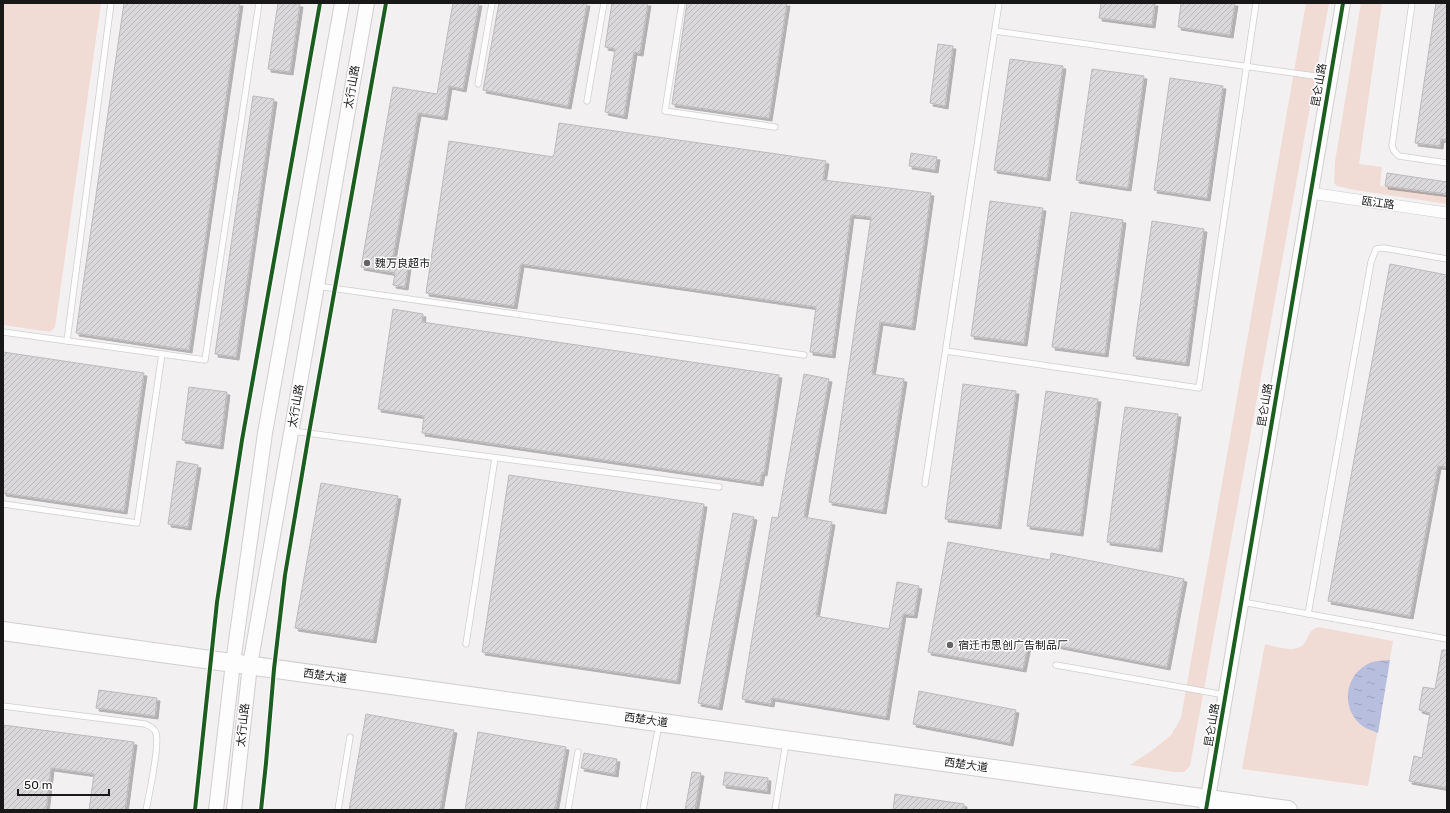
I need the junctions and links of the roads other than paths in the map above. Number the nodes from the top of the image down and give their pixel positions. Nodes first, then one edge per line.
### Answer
1 (111, 3) edge
2 (259, 3) edge
3 (342, 3) edge
4 (367, 3) edge
5 (492, 3) edge
6 (604, 3) edge
7 (682, 3) edge
8 (999, 3) edge
9 (1256, 3) edge
10 (1343, 3) edge
11 (1412, 3) edge
12 (995, 31) junction
13 (1246, 67) junction
14 (1330, 78) junction
15 (478, 84) dead end
16 (587, 101) dead end
17 (775, 127) dead end
18 (1447, 163) edge
19 (1310, 193) junction
20 (1447, 213) edge
21 (1447, 259) edge
22 (317, 286) junction
23 (3, 332) edge
24 (67, 341) junction
25 (946, 351) junction
26 (162, 354) junction
27 (804, 355) dead end
28 (292, 431) junction
29 (495, 458) junction
30 (925, 484) dead end
31 (719, 487) dead end
32 (3, 504) edge
33 (1241, 602) junction
34 (1308, 614) junction
35 (3, 632) edge
36 (1447, 639) edge
37 (466, 644) dead end
38 (242, 664) junction
39 (1056, 665) dead end
40 (1226, 696) junction
41 (3, 706) edge
42 (660, 722) junction
43 (350, 737) dead end
44 (786, 740) junction
45 (578, 752) dead end
46 (1207, 804) edge
47 (146, 810) edge
48 (216, 810) edge
49 (234, 810) edge
50 (338, 810) edge
51 (568, 810) edge
52 (643, 810) edge
53 (775, 810) edge
54 (1288, 810) edge

1 - 24 lane
2 - 26 lane
3 - 38 street, 太行山路
4 - 22 street, 太行山路
5 - 15 lane
6 - 16 lane
7 - 17 lane
8 - 12 lane
9 - 13 lane
10 - 14 street, 昆仑山路
11 - 18 lane
12 - 13 lane
12 - 25 lane
13 - 14 lane
13 - 25 lane
14 - 19 street, 昆仑山路
19 - 20 street, 瓯江路
19 - 33 street, 昆仑山路
21 - 34 lane
22 - 27 lane
22 - 28 street, 太行山路
23 - 24 lane
24 - 26 lane
25 - 30 lane
26 - 32 lane
28 - 29 lane
28 - 38 street, 太行山路
29 - 31 lane
29 - 37 lane
33 - 34 lane
33 - 40 street, 昆仑山路
34 - 36 lane
35 - 38 main road, 西楚大道
38 - 42 main road, 西楚大道
38 - 48 street, 太行山路
38 - 49 street, 太行山路
39 - 40 lane
40 - 46 street, 昆仑山路
41 - 47 lane
42 - 44 main road, 西楚大道
42 - 52 lane
43 - 50 lane
44 - 46 main road, 西楚大道
44 - 53 lane
45 - 51 lane
46 - 54 main road, 西楚大道

